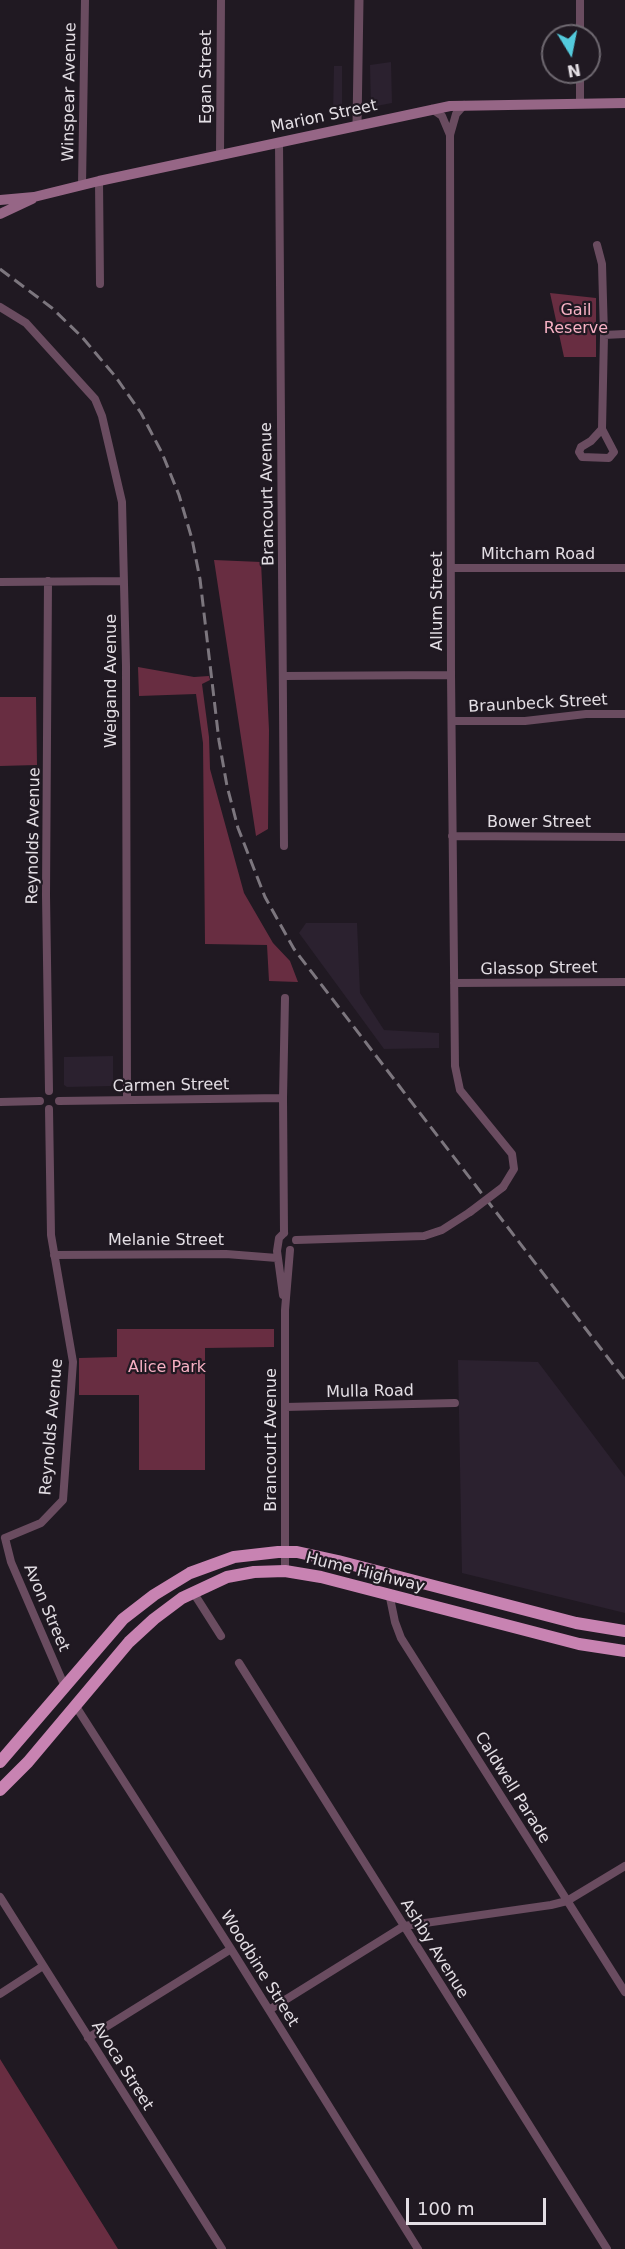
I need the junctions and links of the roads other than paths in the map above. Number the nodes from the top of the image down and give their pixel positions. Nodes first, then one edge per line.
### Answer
1 (85, 0) edge
2 (221, 0) edge
3 (359, 0) edge
4 (580, 0) edge
5 (580, 24) edge
6 (580, 84) edge
7 (580, 103) junction
8 (625, 103) edge
9 (465, 105) junction
10 (432, 109) junction
11 (357, 125) junction
12 (450, 135) junction
13 (279, 142) junction
14 (220, 155) junction
15 (99, 181) junction
16 (82, 185) junction
17 (34, 197) junction
18 (0, 200) edge
19 (0, 214) edge
20 (597, 245) dead end
21 (100, 284) dead end
22 (0, 307) edge
23 (625, 334) edge
24 (604, 335) junction
25 (602, 429) junction
26 (452, 568) junction
27 (625, 568) edge
28 (48, 581) junction
29 (124, 581) junction
30 (0, 582) edge
31 (451, 675) junction
32 (284, 676) junction
33 (625, 714) edge
34 (452, 721) junction
35 (452, 836) junction
36 (625, 837) edge
37 (284, 846) dead end
38 (625, 982) edge
39 (454, 983) junction
40 (285, 998) dead end
41 (49, 1091) junction
42 (283, 1098) junction
43 (127, 1100) junction
44 (40, 1101) junction
45 (59, 1101) junction
46 (0, 1102) edge
47 (49, 1109) junction
48 (284, 1233) junction
49 (296, 1240) junction
50 (279, 1243) junction
51 (290, 1250) junction
52 (54, 1256) junction
53 (277, 1258) junction
54 (285, 1310) junction
55 (455, 1403) dead end
56 (285, 1407) junction
57 (3, 1538) edge
58 (285, 1552) junction
59 (285, 1571) junction
60 (193, 1592) junction
61 (389, 1593) junction
62 (625, 1631) edge
63 (221, 1636) dead end
64 (625, 1651) edge
65 (239, 1663) dead end
66 (65, 1687) junction
67 (75, 1705) junction
68 (0, 1762) edge
69 (0, 1790) edge
70 (625, 1866) edge
71 (0, 1897) edge
72 (567, 1901) junction
73 (404, 1926) junction
74 (231, 1949) junction
75 (43, 1966) junction
76 (625, 1992) edge
77 (0, 1994) edge
78 (269, 2010) junction
79 (88, 2038) junction
80 (222, 2249) edge
81 (418, 2249) edge
82 (607, 2249) edge

1 - 16 street, Winspear Avenue
2 - 14 street, Egan Street
3 - 11 street
4 - 5 street
6 - 7 street
7 - 8 main road, Marion Street
7 - 9 main road, Marion Street
9 - 10 main road, Marion Street
9 - 12 street, Allum Street
10 - 11 main road, Marion Street
10 - 12 street
11 - 13 main road, Marion Street
12 - 26 street, Allum Street
13 - 14 main road, Marion Street
13 - 32 street, Brancourt Avenue
14 - 15 main road, Marion Street
15 - 16 main road, Marion Street
15 - 21 street
16 - 17 main road, Marion Street
17 - 18 main road, Marion Street
17 - 19 main road, Marion Street
20 - 24 street
22 - 29 street, Weigand Avenue
23 - 24 street
24 - 25 street
25 - 25 street
26 - 27 street, Mitcham Road
26 - 31 street, Allum Street
28 - 29 street
28 - 30 street
28 - 41 street, Reynolds Avenue
29 - 43 street, Weigand Avenue
31 - 32 street
31 - 34 street, Allum Street
32 - 37 street, Brancourt Avenue
33 - 34 street, Braunbeck Street
34 - 35 street, Allum Street
35 - 36 street, Bower Street
35 - 39 street, Allum Street
38 - 39 street, Glassop Street
39 - 49 street, Allum Street, bridge
40 - 42 street
41 - 44 street
41 - 45 street
42 - 43 street, Carmen Street
42 - 48 street
43 - 45 street, Carmen Street
44 - 46 street
44 - 47 street
45 - 47 street
47 - 52 street, Reynolds Avenue
48 - 49 street
48 - 50 street
49 - 51 street
50 - 51 street
50 - 53 street, Brancourt Avenue
51 - 54 street, Brancourt Avenue
52 - 53 street, Melanie Street
52 - 57 street, Reynolds Avenue
53 - 54 street, Brancourt Avenue
54 - 56 street, Brancourt Avenue
55 - 56 street, Mulla Road
56 - 58 street, Brancourt Avenue
57 - 66 street, Avon Street
58 - 59 street, Brancourt Avenue
58 - 62 highway, Hume Highway
58 - 66 highway, Hume Highway
59 - 60 highway, Hume Highway
59 - 61 highway, Hume Highway
60 - 63 street
60 - 67 highway, Hume Highway
61 - 64 highway, Hume Highway
61 - 72 street, Caldwell Parade
65 - 73 street, Ashby Avenue
66 - 68 highway, Hume Highway
67 - 69 highway, Hume Highway
67 - 74 street, Woodbine Street
70 - 72 street
71 - 75 street, Avoca Street
72 - 73 street
72 - 76 street, Caldwell Parade
73 - 78 street
73 - 82 street, Ashby Avenue
74 - 78 street, Woodbine Street
74 - 79 street
75 - 77 street
75 - 79 street, Avoca Street
78 - 81 street, Woodbine Street
79 - 80 street, Avoca Street

